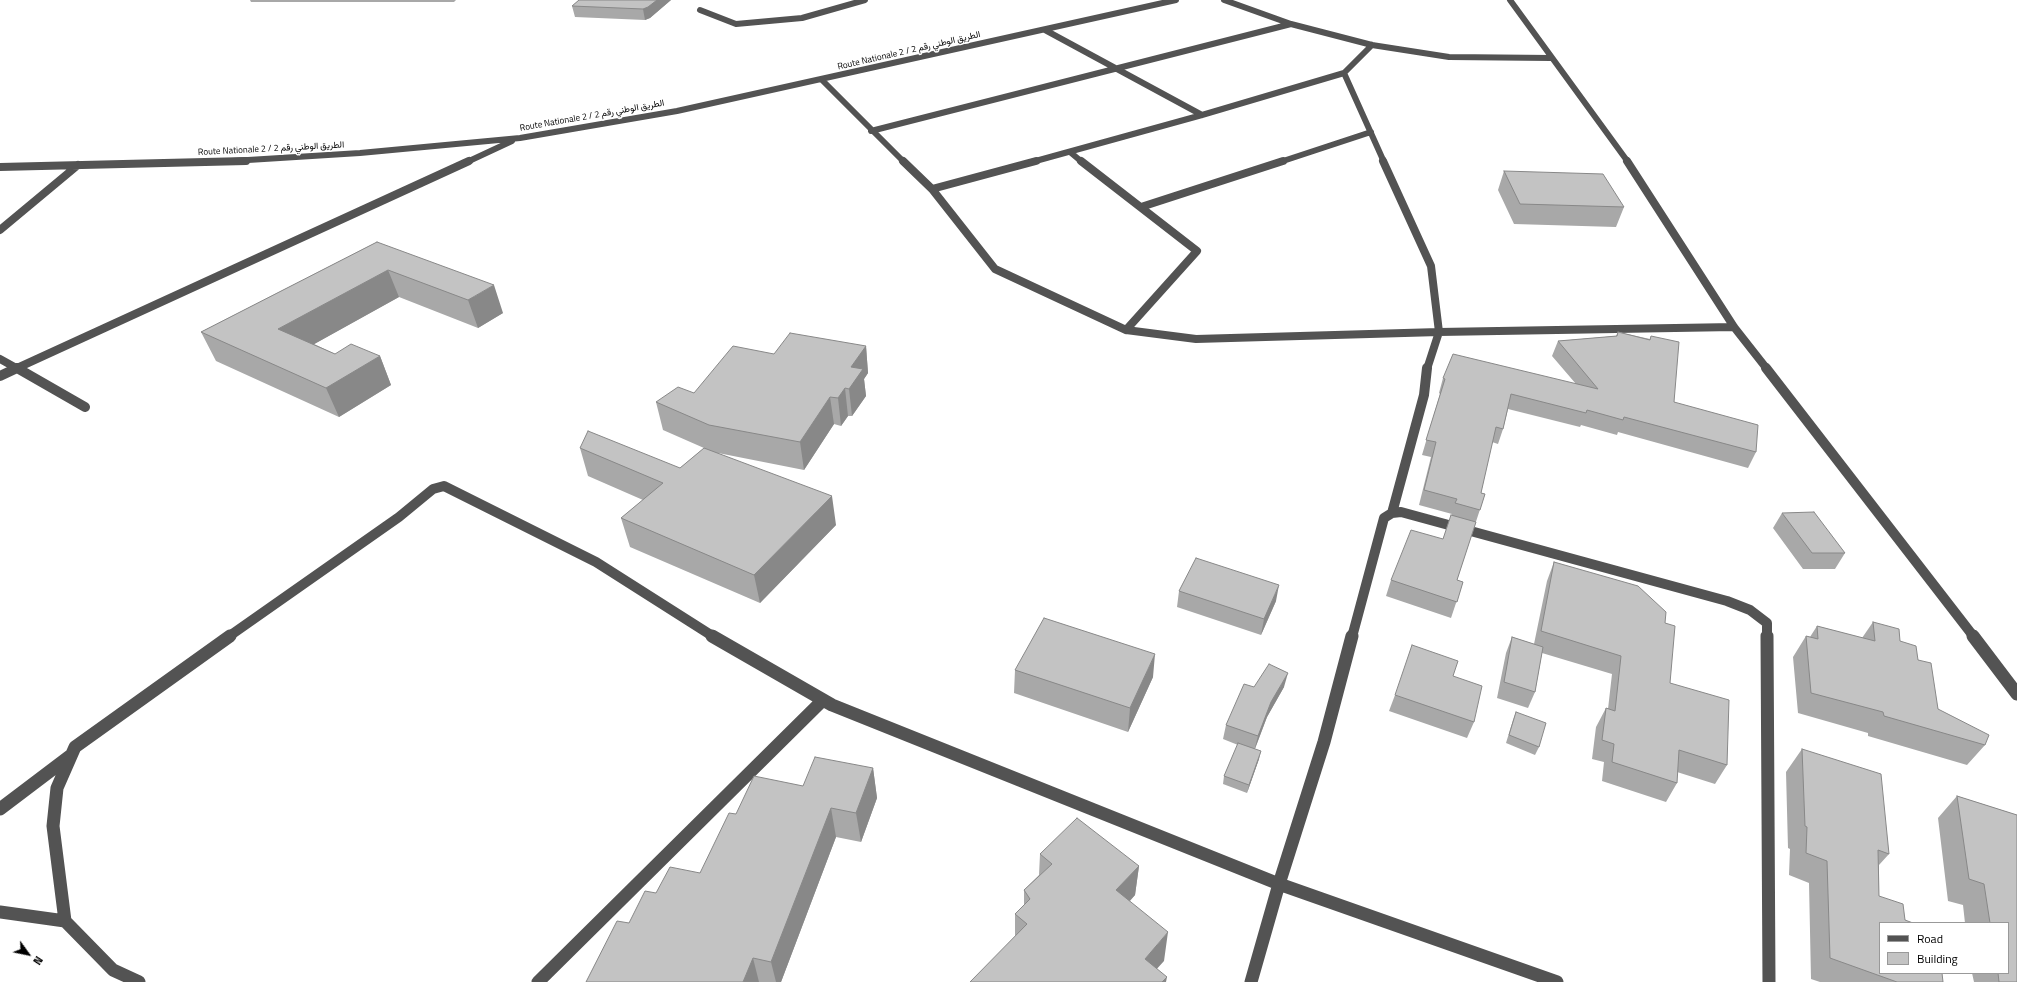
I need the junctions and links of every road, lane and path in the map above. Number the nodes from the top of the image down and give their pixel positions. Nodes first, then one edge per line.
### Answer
1 (865, 0) edge
2 (1176, 0) edge
3 (1224, 0) edge
4 (1510, 0) edge
5 (700, 10) dead end
6 (1291, 24) junction
7 (1046, 30) junction
8 (1372, 45) junction
9 (1551, 58) junction
10 (1119, 69) junction
11 (1344, 73) junction
12 (822, 80) junction
13 (1202, 115) junction
14 (871, 131) junction
15 (1371, 132) junction
16 (520, 138) junction
17 (1070, 152) junction
18 (78, 165) junction
19 (0, 167) edge
20 (932, 189) junction
21 (1141, 207) junction
22 (0, 230) edge
23 (1734, 327) junction
24 (1126, 330) junction
25 (1439, 332) junction
26 (0, 359) edge
27 (17, 368) junction
28 (0, 376) edge
29 (85, 407) dead end
30 (1392, 513) junction
31 (2017, 694) edge
32 (823, 700) junction
33 (71, 755) junction
34 (0, 809) edge
35 (1279, 884) junction
36 (0, 912) edge
37 (65, 921) junction
38 (139, 982) edge
39 (538, 982) edge
40 (1251, 982) edge
41 (1557, 982) edge
42 (1769, 982) edge

1 - 5 street
2 - 7 street, Route Nationale 2 / الطريق الوطني رقم 2
3 - 6 street
4 - 9 street
6 - 8 street
6 - 10 street
7 - 10 street
7 - 12 street, Route Nationale 2 / الطريق الوطني رقم 2
8 - 9 street
8 - 11 street
9 - 23 street
10 - 13 street
10 - 14 street
11 - 13 street
11 - 15 street
12 - 14 street
12 - 16 street, Route Nationale 2 / الطريق الوطني رقم 2
13 - 17 street
14 - 20 street
15 - 21 street
15 - 25 street
16 - 18 street, Route Nationale 2 / الطريق الوطني رقم 2
16 - 27 street
17 - 20 street
17 - 21 street
18 - 19 street, Route Nationale 2 / الطريق الوطني رقم 2
18 - 22 street
20 - 24 street
21 - 24 street
23 - 25 street
23 - 31 street
24 - 25 street
25 - 30 street
26 - 27 street
27 - 28 street
27 - 29 street
30 - 35 street
30 - 42 street
32 - 33 street
32 - 35 street
32 - 39 street
33 - 34 street
33 - 37 street
35 - 40 street
35 - 41 street
36 - 37 street
37 - 38 street

